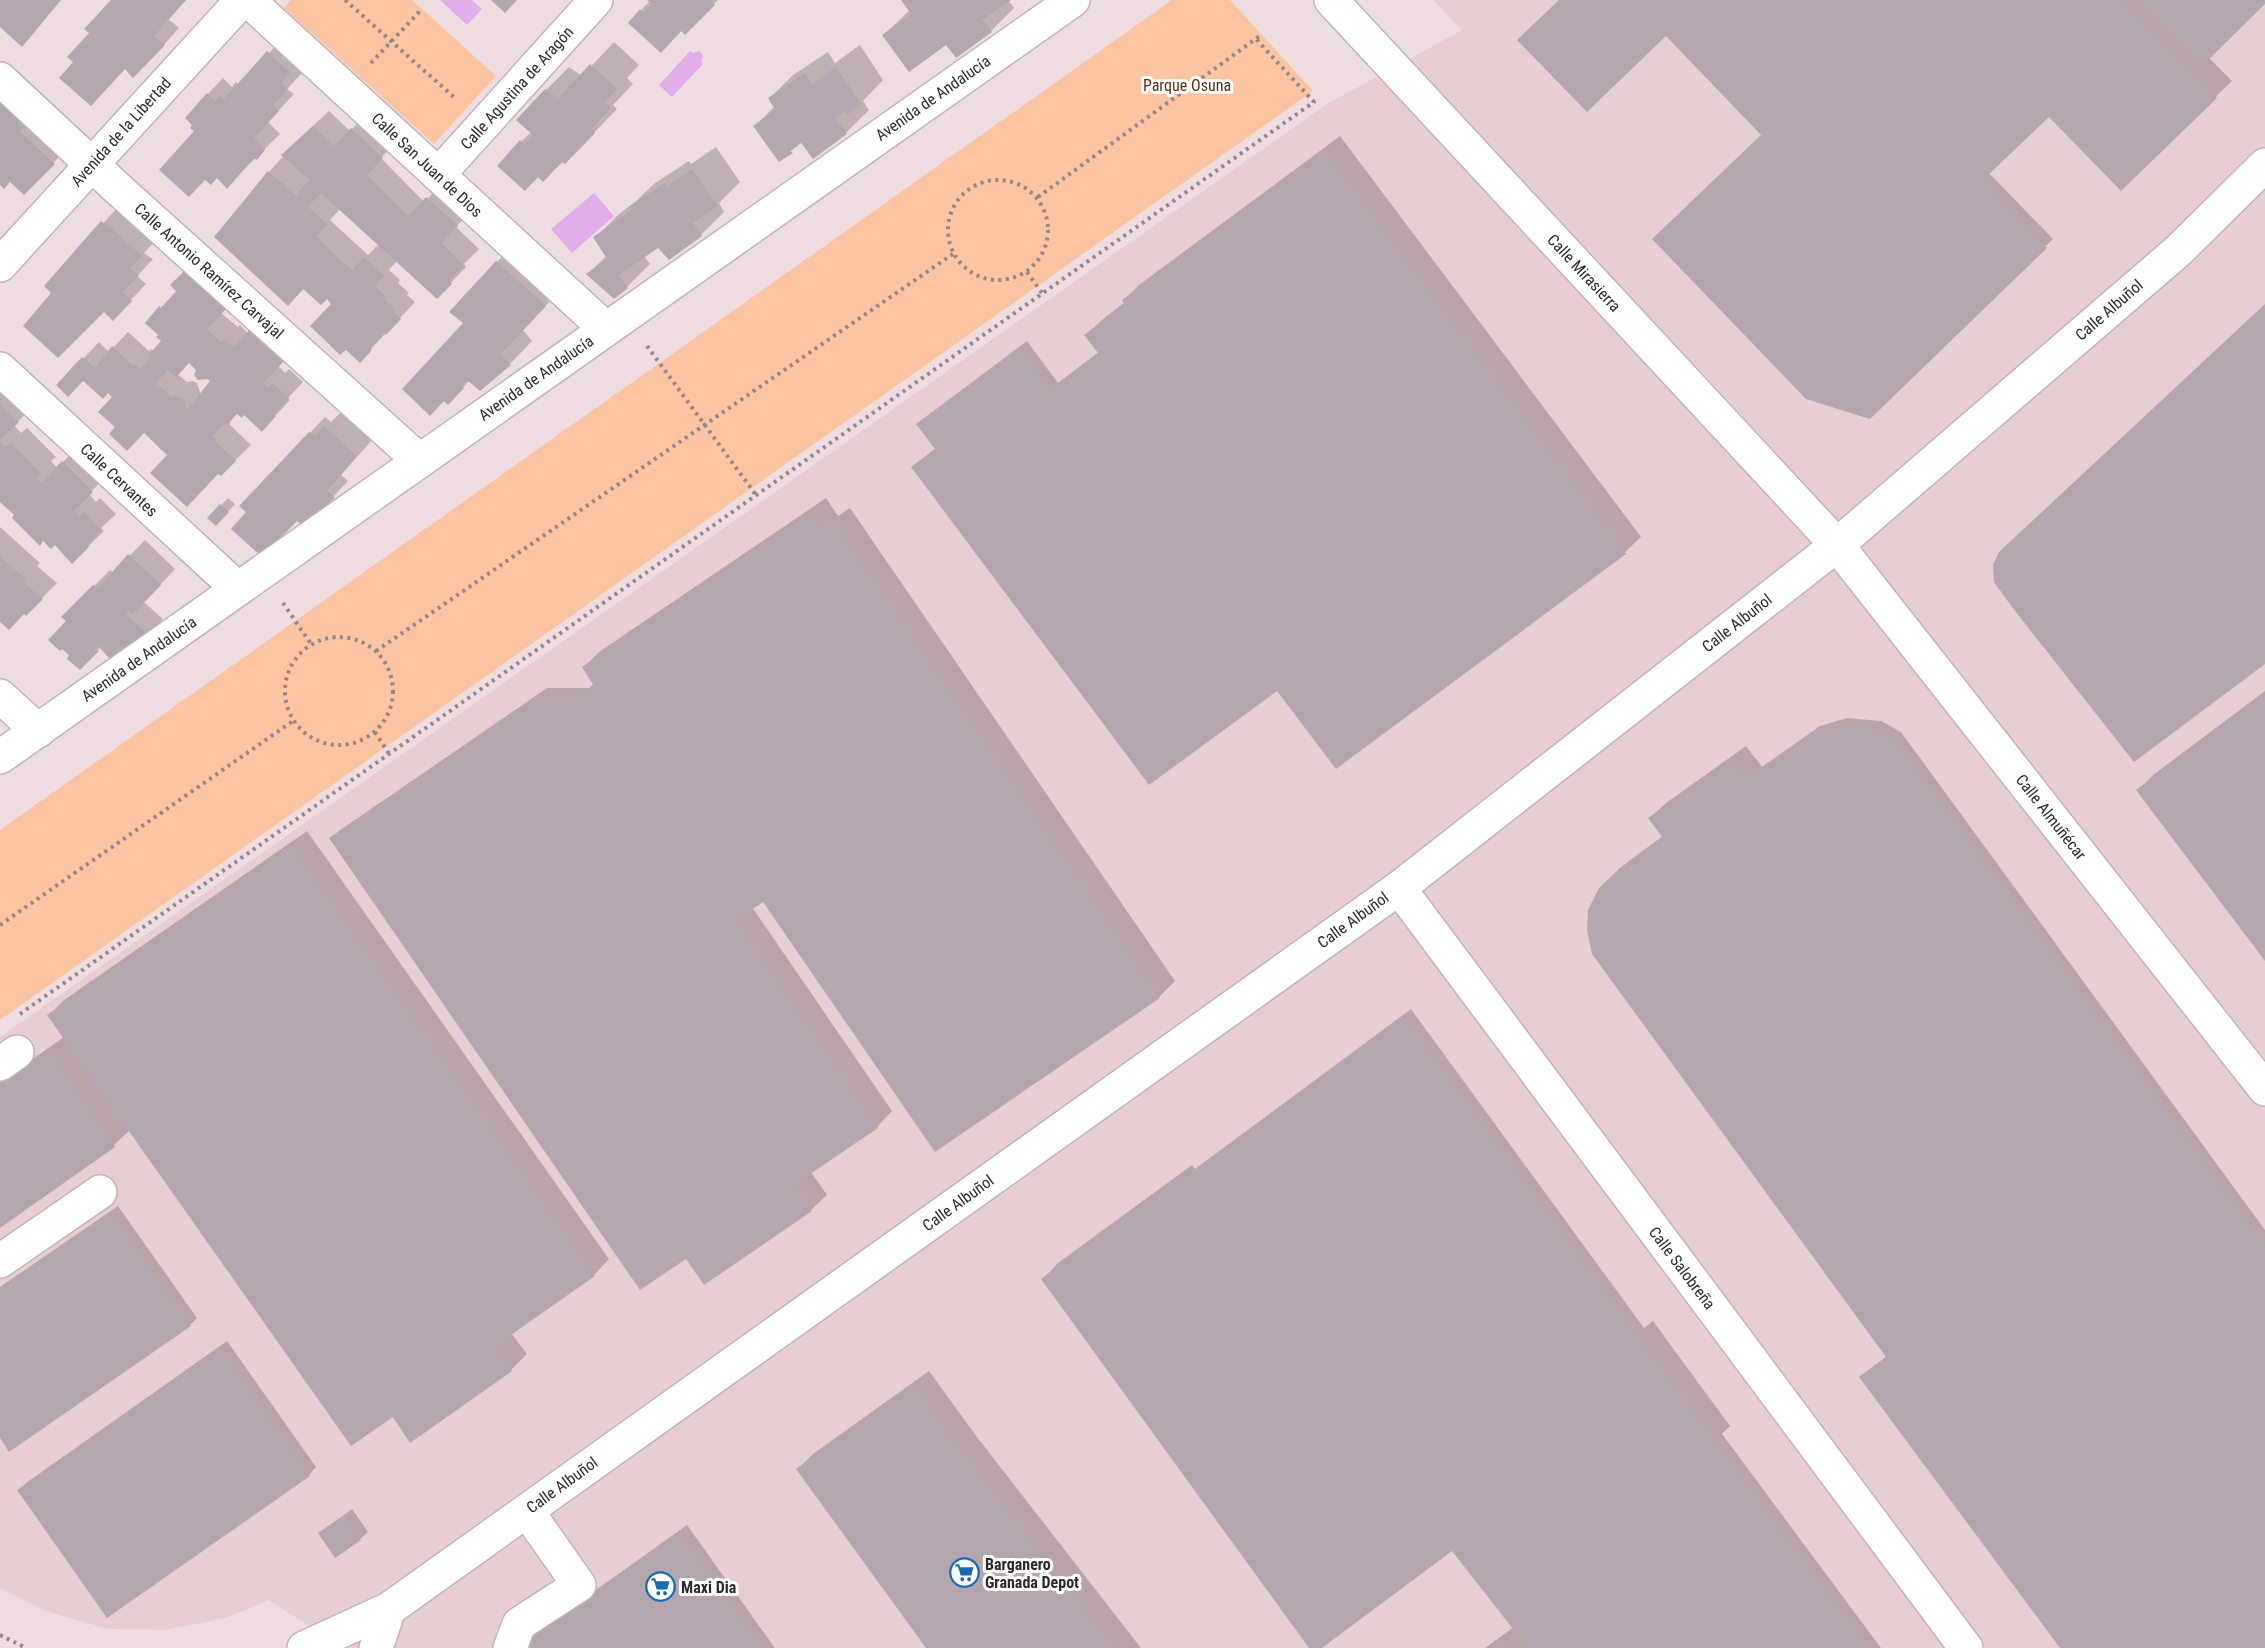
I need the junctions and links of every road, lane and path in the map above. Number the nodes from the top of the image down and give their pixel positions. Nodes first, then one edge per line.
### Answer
1 (242, 0) edge
2 (248, 0) edge
3 (345, 0) edge
4 (596, 0) edge
5 (1073, 0) edge
6 (1330, 0) edge
7 (422, 9) dead end
8 (1261, 35) dead end
9 (1256, 39) junction
10 (392, 42) junction
11 (367, 68) dead end
12 (0, 79) edge
13 (458, 101) dead end
14 (92, 164) junction
15 (2265, 165) edge
16 (438, 175) junction
17 (1038, 197) junction
18 (953, 254) junction
19 (0, 265) edge
20 (1027, 272) junction
21 (1042, 293) junction
22 (616, 322) junction
23 (0, 369) edge
24 (704, 425) junction
25 (420, 460) junction
26 (756, 495) junction
27 (1837, 545) junction
28 (250, 581) junction
29 (311, 644) junction
30 (376, 651) junction
31 (0, 696) edge
32 (293, 721) junction
33 (38, 730) junction
34 (375, 732) junction
35 (389, 754) junction
36 (0, 757) edge
37 (1399, 888) junction
38 (0, 925) edge
39 (20, 1014) dead end
40 (2265, 1089) edge
41 (100, 1192) dead end
42 (0, 1261) edge
43 (526, 1511) junction
44 (389, 1609) junction
45 (0, 1635) edge
46 (26, 1648) edge
47 (304, 1648) edge
48 (354, 1648) edge
49 (376, 1648) edge
50 (510, 1648) edge
51 (1966, 1648) edge

1 - 14 street, Avenida de la Libertad
2 - 16 street, Calle San Juan de Dios
3 - 10 path
4 - 16 street, Calle Agustina de Aragón
5 - 22 street, Avenida de Andalucía
6 - 27 street, Calle Mirasierra
7 - 10 path
8 - 9 path
9 - 17 path
9 - 21 path
10 - 11 path
10 - 13 path
12 - 14 street, Calle Antonio Ramírez Carvajal
14 - 19 street, Avenida de la Libertad
14 - 25 street, Calle Antonio Ramírez Carvajal
15 - 27 street, Calle Albuñol
16 - 22 street, Calle San Juan de Dios
17 - 18 path
17 - 20 path
18 - 20 path
18 - 24 path
20 - 21 path
21 - 26 path
22 - 24 path
22 - 25 street, Avenida de Andalucía
23 - 28 street, Calle Cervantes
24 - 26 path
24 - 30 path
25 - 28 street, Avenida de Andalucía
26 - 35 path
27 - 37 street, Calle Albuñol
27 - 40 street, Calle Almuñécar
28 - 29 path
28 - 33 street, Avenida de Andalucía
29 - 30 path
29 - 32 path
30 - 34 path
31 - 33 street
32 - 34 path
32 - 38 path
33 - 36 street, Avenida de Andalucía
34 - 35 path
35 - 39 path
37 - 43 street, Calle Albuñol
37 - 51 street, Calle Salobreña
41 - 42 street
43 - 44 street, Calle Albuñol
43 - 50 street
44 - 47 street, Calle Albuñol
44 - 48 street, Calle Albuñol
44 - 49 street
45 - 46 path

